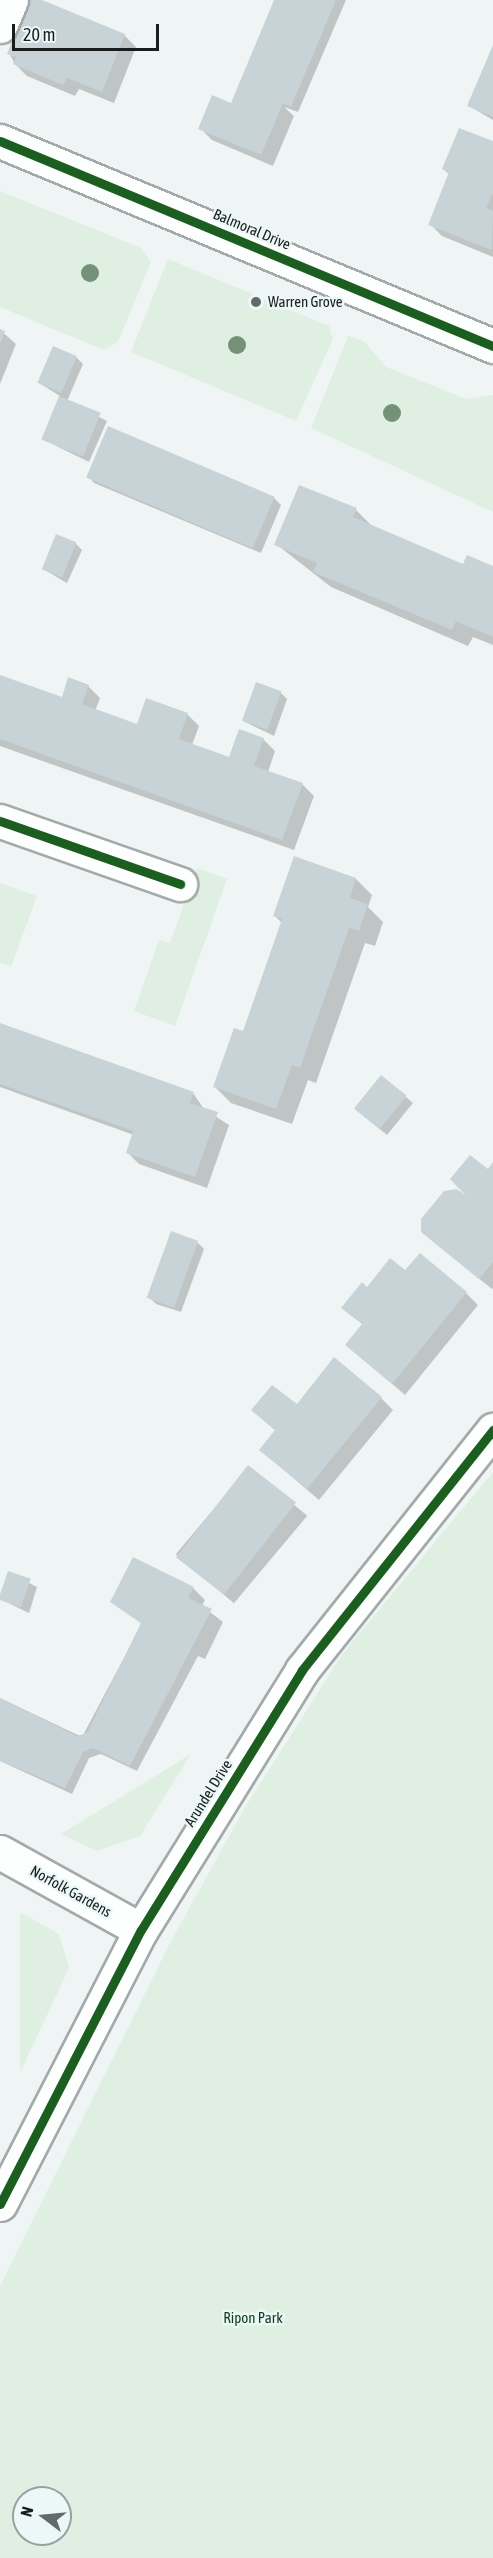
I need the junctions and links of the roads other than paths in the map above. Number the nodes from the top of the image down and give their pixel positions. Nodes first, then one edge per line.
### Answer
1 (11, 0) edge
2 (0, 26) edge
3 (0, 141) edge
4 (493, 346) edge
5 (0, 821) edge
6 (180, 884) dead end
7 (493, 1430) edge
8 (0, 1852) edge
9 (141, 1930) junction
10 (0, 2204) edge

1 - 2 street
3 - 4 street, Balmoral Drive
5 - 6 street
7 - 9 street, Arundel Drive
8 - 9 street, Norfolk Gardens
9 - 10 street, Arundel Drive

